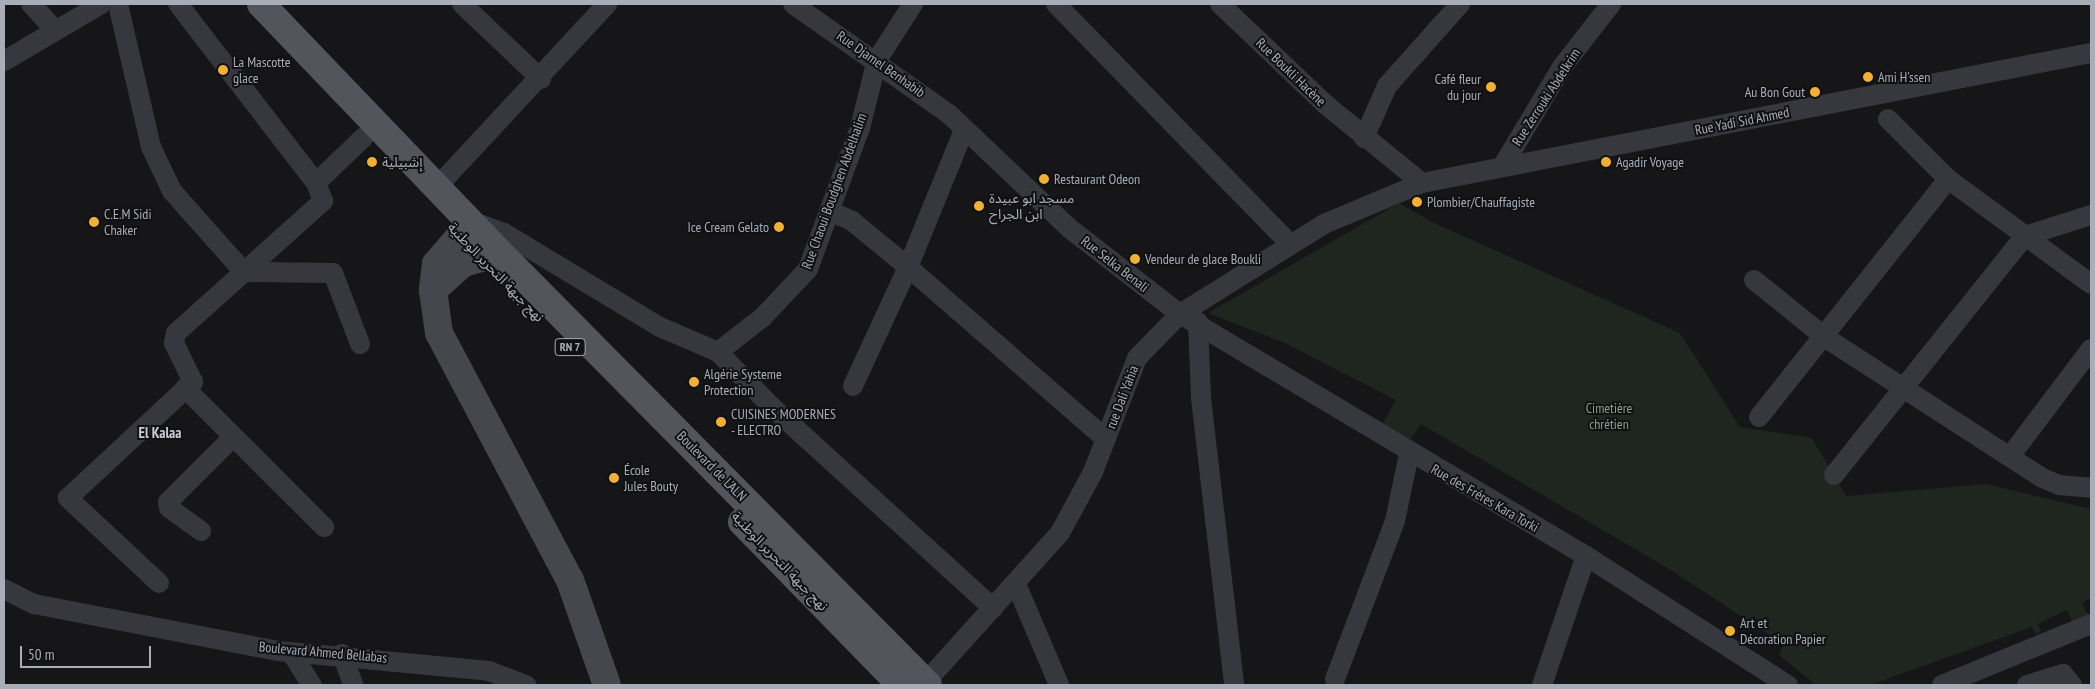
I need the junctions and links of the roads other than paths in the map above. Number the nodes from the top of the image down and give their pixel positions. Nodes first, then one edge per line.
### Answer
1 (31, 4) edge
2 (101, 4) edge
3 (118, 4) edge
4 (178, 4) edge
5 (243, 4) edge
6 (261, 4) edge
7 (462, 4) edge
8 (608, 4) edge
9 (793, 4) edge
10 (913, 4) edge
11 (1056, 4) edge
12 (1220, 4) edge
13 (1460, 4) edge
14 (1611, 4) edge
15 (55, 30) junction
16 (2091, 52) edge
17 (877, 60) junction
18 (4, 61) edge
19 (541, 78) junction
20 (1888, 118) dead end
21 (964, 130) junction
22 (364, 137) junction
23 (1364, 138) junction
24 (1502, 168) junction
25 (1948, 178) junction
26 (316, 183) junction
27 (1422, 183) junction
28 (437, 187) junction
29 (830, 212) junction
30 (2091, 214) edge
31 (467, 230) junction
32 (2026, 236) junction
33 (1290, 244) junction
34 (489, 253) junction
35 (908, 268) junction
36 (567, 269) junction
37 (244, 272) junction
38 (1754, 280) dead end
39 (2091, 284) edge
40 (433, 290) junction
41 (1189, 318) junction
42 (1826, 338) junction
43 (360, 344) dead end
44 (2091, 349) edge
45 (718, 352) junction
46 (853, 386) dead end
47 (185, 388) junction
48 (1906, 388) junction
49 (1759, 418) dead end
50 (234, 437) junction
51 (1106, 439) junction
52 (1409, 454) junction
53 (2011, 455) junction
54 (1834, 475) dead end
55 (2091, 488) edge
56 (324, 527) dead end
57 (200, 531) dead end
58 (1586, 556) junction
59 (159, 583) dead end
60 (1016, 584) junction
61 (4, 589) edge
62 (993, 608) junction
63 (2091, 624) edge
64 (291, 652) junction
65 (342, 654) junction
66 (1335, 680) dead end
67 (919, 684) edge
68 (312, 685) edge
69 (353, 685) edge
70 (526, 685) edge
71 (607, 685) edge
72 (1060, 685) edge
73 (1234, 685) edge
74 (1542, 685) edge
75 (1788, 685) edge
76 (1942, 685) edge
77 (2028, 685) edge
78 (2072, 685) edge

1 - 15 street
2 - 15 street
3 - 37 street
4 - 26 street
5 - 22 main road, نهج جبهة التحرير الوطنية / RN 7
6 - 28 main road, نهج جبهة التحرير الوطنية / RN 7
7 - 19 street
8 - 19 street
9 - 17 street, Rue Djamel Benhabib
10 - 17 street, Rue Chaoui Boudghen Abdelhalim
11 - 33 street
12 - 23 street, Rue Boukli Hacène
13 - 23 street
14 - 24 street, Rue Zerrouki Abdelkrim
15 - 18 street
16 - 24 street, Rue Yadi Sid Ahmed
17 - 21 street, Rue Djamel Benhabib
17 - 29 street, Rue Chaoui Boudghen Abdelhalim
19 - 28 street
20 - 25 street
21 - 35 street
21 - 41 street, Rue Selka Benali
22 - 26 street
22 - 31 main road, نهج جبهة التحرير الوطنية / RN 7
23 - 27 street, Rue Boukli Hacène
24 - 27 street, Rue Yadi Sid Ahmed
25 - 32 street
25 - 42 street
26 - 37 street
27 - 33 street, rue Dali Yahia
28 - 31 main road, نهج جبهة التحرير الوطنية / RN 7
29 - 35 street
29 - 45 street, Rue Chaoui Boudghen Abdelhalim
30 - 32 street
31 - 34 main road, نهج جبهة التحرير الوطنية / RN 7
31 - 36 street
31 - 40 main road
32 - 39 street
32 - 48 street
33 - 41 street, rue Dali Yahia
34 - 36 street
34 - 40 main road
34 - 67 main road, نهج جبهة التحرير الوطنية / RN 7
35 - 46 street
35 - 51 street
36 - 45 street
37 - 43 street
37 - 47 street
38 - 42 street
40 - 71 main road
41 - 51 street, rue Dali Yahia
41 - 52 street, Rue des Fréres Kara Torki
41 - 73 street
42 - 48 street
42 - 49 street
44 - 53 street
45 - 62 street
47 - 50 street
47 - 59 street
48 - 53 street
48 - 54 street
50 - 56 street
50 - 57 street
51 - 60 street, rue Dali Yahia
52 - 58 street, Rue des Fréres Kara Torki
52 - 66 street
53 - 55 street
58 - 74 street
58 - 75 street, Rue des Fréres Kara Torki
60 - 62 street, rue Dali Yahia
60 - 72 street
61 - 64 street, Boulevard Ahmed Bellabas
62 - 67 street, rue Dali Yahia
63 - 76 street
64 - 65 street, Boulevard Ahmed Bellabas
64 - 68 street
65 - 69 street
65 - 70 street, Boulevard Ahmed Bellabas
77 - 78 street

